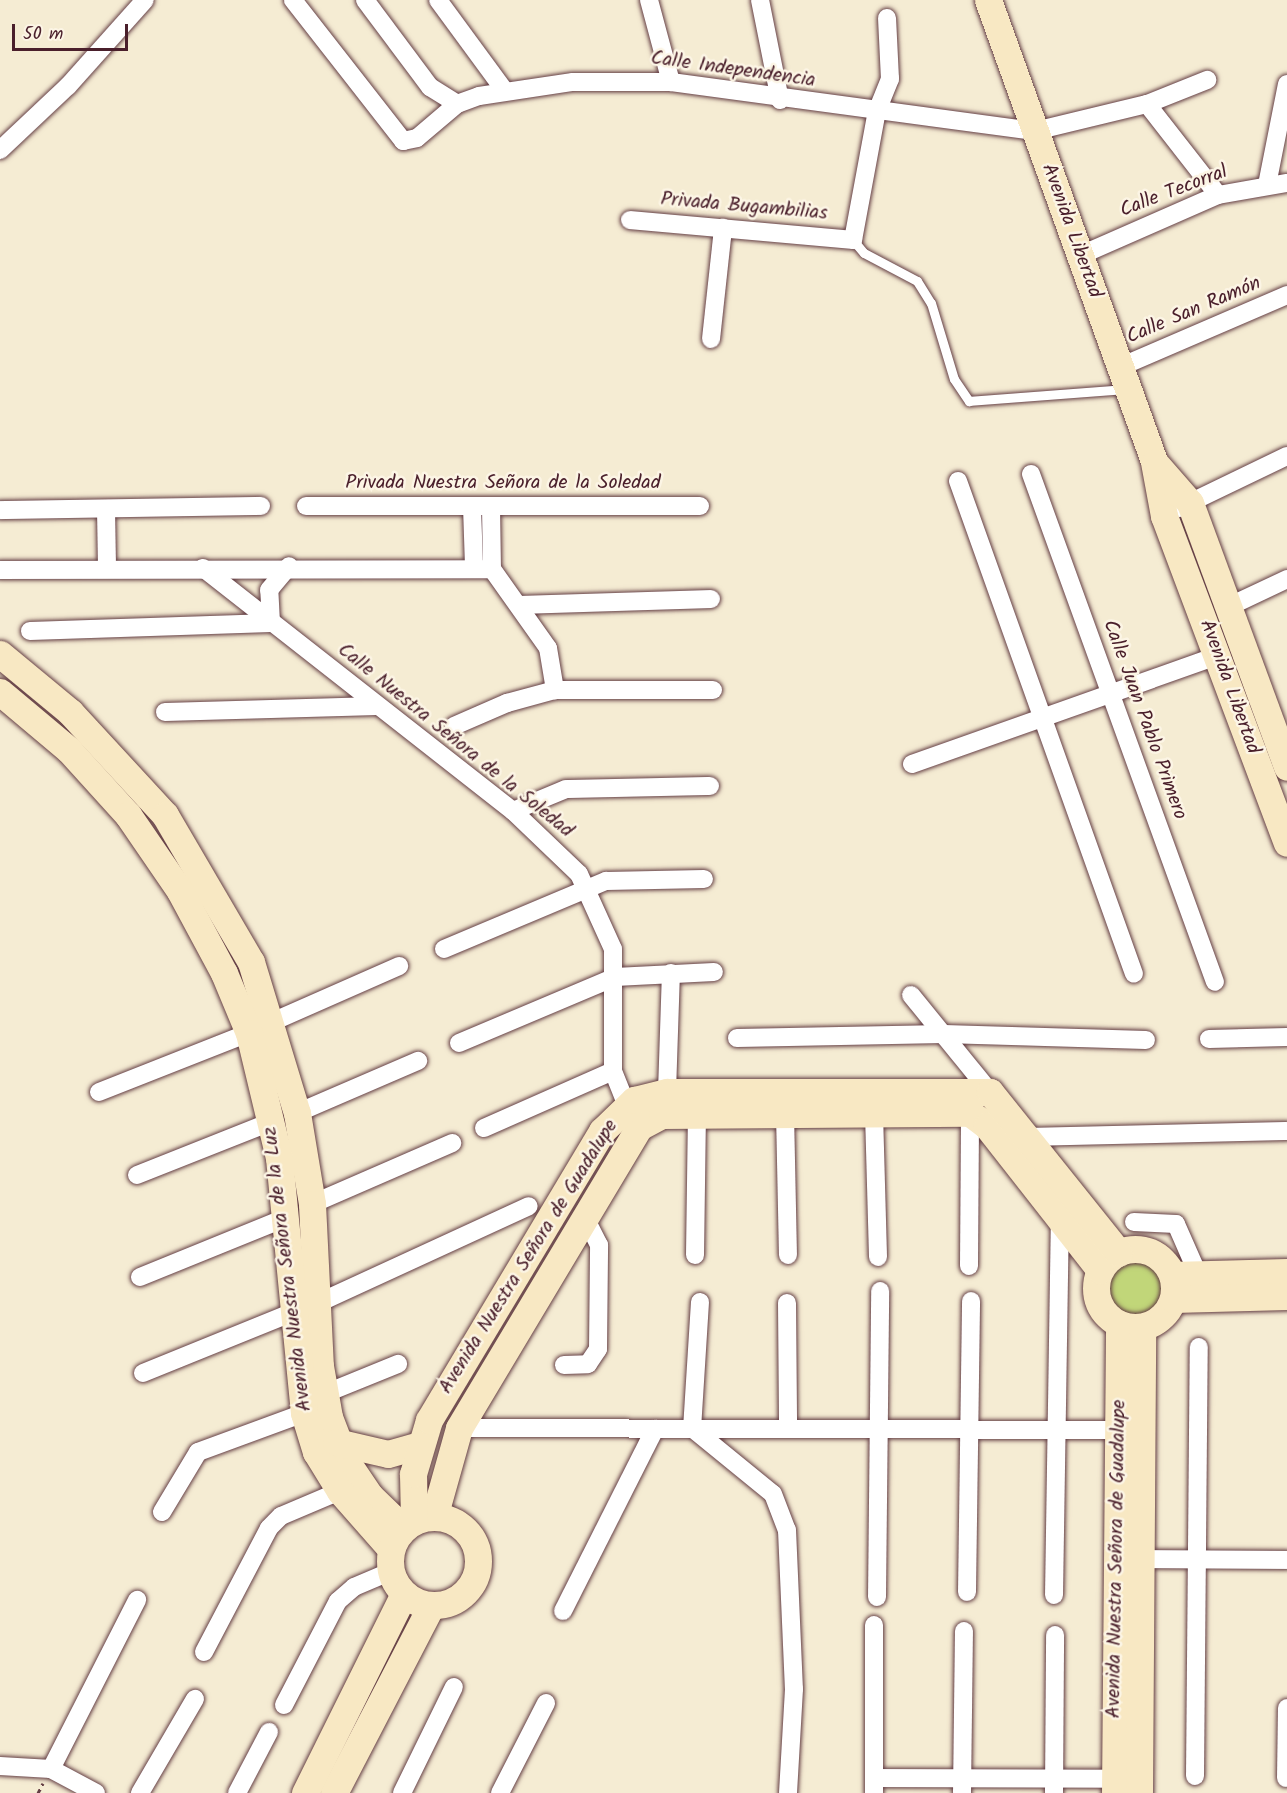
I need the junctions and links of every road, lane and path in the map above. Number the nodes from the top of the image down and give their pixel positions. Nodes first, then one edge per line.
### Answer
1 (145, 0) edge
2 (294, 0) edge
3 (365, 0) edge
4 (438, 0) edge
5 (649, 0) edge
6 (760, 0) edge
7 (988, 0) edge
8 (887, 18) dead end
9 (1207, 80) dead end
10 (671, 82) junction
11 (1287, 84) edge
12 (504, 90) junction
13 (780, 100) junction
14 (458, 104) junction
15 (1147, 104) junction
16 (877, 111) junction
17 (1035, 131) junction
18 (0, 150) edge
19 (1287, 183) edge
20 (1267, 185) junction
21 (1218, 195) junction
22 (630, 220) dead end
23 (723, 228) junction
24 (853, 240) junction
25 (1081, 255) junction
26 (1287, 296) edge
27 (711, 339) dead end
28 (1123, 378) junction
29 (1287, 456) edge
30 (1154, 462) junction
31 (1031, 474) dead end
32 (958, 481) dead end
33 (1190, 503) junction
34 (261, 506) dead end
35 (306, 506) dead end
36 (472, 506) junction
37 (700, 506) dead end
38 (491, 507) junction
39 (106, 509) junction
40 (0, 510) edge
41 (1164, 516) junction
42 (288, 566) junction
43 (107, 567) junction
44 (203, 568) junction
45 (483, 568) junction
46 (0, 570) edge
47 (1287, 579) edge
48 (711, 599) dead end
49 (520, 605) junction
50 (1230, 606) junction
51 (271, 623) junction
52 (30, 631) dead end
53 (0, 654) edge
54 (1217, 656) junction
55 (555, 690) junction
56 (713, 690) dead end
57 (0, 692) edge
58 (1111, 697) junction
59 (53, 698) junction
60 (377, 706) junction
61 (165, 712) dead end
62 (1046, 719) junction
63 (35, 721) junction
64 (454, 726) dead end
65 (912, 764) dead end
66 (1287, 767) edge
67 (710, 786) dead end
68 (513, 812) junction
69 (1287, 843) edge
70 (704, 879) dead end
71 (588, 887) junction
72 (444, 948) dead end
73 (399, 966) dead end
74 (714, 972) dead end
75 (672, 973) junction
76 (1134, 974) dead end
77 (615, 977) junction
78 (1215, 982) dead end
79 (911, 995) dead end
80 (261, 1028) junction
81 (944, 1034) junction
82 (736, 1038) dead end
83 (1287, 1038) edge
84 (1209, 1039) dead end
85 (1146, 1040) dead end
86 (459, 1043) dead end
87 (418, 1061) dead end
88 (613, 1071) junction
89 (99, 1092) dead end
90 (667, 1092) junction
91 (990, 1092) junction
92 (297, 1113) junction
93 (697, 1113) junction
94 (785, 1113) junction
95 (873, 1113) junction
96 (970, 1113) junction
97 (632, 1117) junction
98 (271, 1122) junction
99 (484, 1128) dead end
100 (1287, 1131) edge
101 (1025, 1137) junction
102 (452, 1143) dead end
103 (137, 1175) dead end
104 (312, 1204) junction
105 (529, 1206) dead end
106 (285, 1218) junction
107 (585, 1218) junction
108 (1060, 1221) junction
109 (1134, 1221) dead end
110 (788, 1255) dead end
111 (695, 1256) dead end
112 (878, 1257) dead end
113 (1109, 1261) junction
114 (969, 1266) dead end
115 (1287, 1272) edge
116 (140, 1277) dead end
117 (1181, 1283) junction
118 (880, 1291) dead end
119 (1287, 1296) edge
120 (971, 1301) dead end
121 (700, 1302) dead end
122 (787, 1304) dead end
123 (305, 1308) junction
124 (1130, 1326) junction
125 (1199, 1347) dead end
126 (398, 1364) dead end
127 (564, 1365) dead end
128 (143, 1373) dead end
129 (324, 1394) junction
130 (304, 1413) junction
131 (459, 1428) junction
132 (692, 1428) junction
133 (788, 1428) junction
134 (655, 1429) junction
135 (1119, 1430) junction
136 (876, 1431) junction
137 (1060, 1431) junction
138 (969, 1433) junction
139 (336, 1442) junction
140 (419, 1445) junction
141 (340, 1491) junction
142 (162, 1512) dead end
143 (406, 1547) junction
144 (1139, 1559) junction
145 (1287, 1560) edge
146 (1196, 1561) junction
147 (967, 1592) dead end
148 (1054, 1595) dead end
149 (878, 1597) dead end
150 (137, 1600) dead end
151 (431, 1605) junction
152 (563, 1611) dead end
153 (874, 1625) dead end
154 (964, 1631) dead end
155 (1055, 1635) dead end
156 (204, 1652) dead end
157 (454, 1687) dead end
158 (195, 1699) dead end
159 (546, 1703) dead end
160 (284, 1705) dead end
161 (1287, 1708) edge
162 (268, 1732) dead end
163 (0, 1766) edge
164 (51, 1769) junction
165 (1195, 1776) dead end
166 (1286, 1778) edge
167 (874, 1786) edge
168 (962, 1786) edge
169 (1054, 1786) edge
170 (1115, 1786) edge
171 (96, 1793) edge
172 (140, 1793) edge
173 (237, 1793) edge
174 (305, 1793) edge
175 (334, 1793) edge
176 (402, 1793) edge
177 (500, 1793) edge
178 (788, 1793) edge
179 (1139, 1793) edge

1 - 18 street
2 - 14 street, Calle Independencia
3 - 14 street
4 - 12 street
5 - 10 street
6 - 13 street
7 - 17 street, Avenida Libertad
8 - 16 street
9 - 15 street
10 - 12 street, Calle Independencia
10 - 13 street, Calle Independencia
11 - 20 street
12 - 14 street, Calle Independencia
13 - 16 street, Calle Independencia
15 - 17 street
15 - 21 street
16 - 17 street, Calle Independencia
16 - 24 street
17 - 25 street, Avenida Libertad
19 - 20 street, Calle Tecorral
20 - 21 street, Calle Tecorral
21 - 25 street, Calle Tecorral
22 - 23 street, Privada Bugambilias
23 - 24 street, Privada Bugambilias
23 - 27 street
24 - 28 lane
25 - 28 street, Avenida Libertad
26 - 28 street, Calle San Ramón
28 - 30 street, Avenida Libertad
29 - 33 street
30 - 33 street, Avenida Libertad
30 - 41 street, Avenida Libertad
31 - 58 street, Calle Juan Pablo Primero
32 - 62 street
33 - 41 street
33 - 50 street, Avenida Libertad
34 - 39 street
35 - 36 street, Privada Nuestra Señora de la Soledad
36 - 38 street, Privada Nuestra Señora de la Soledad
36 - 45 street
37 - 38 street, Privada Nuestra Señora de la Soledad
38 - 45 street
39 - 40 street
39 - 43 street
41 - 54 street, Avenida Libertad
42 - 44 street
42 - 45 street
42 - 51 street
43 - 44 street
43 - 46 street
44 - 51 street, Calle Nuestra Señora de la Soledad
45 - 49 street
47 - 50 street
48 - 49 street
49 - 55 street
50 - 66 street, Avenida Libertad
51 - 52 street
51 - 60 street, Calle Nuestra Señora de la Soledad
53 - 59 street, Avenida Nuestra Señora de la Luz
54 - 58 street
54 - 69 street, Avenida Libertad
55 - 56 street
55 - 64 street
57 - 63 street, Avenida Nuestra Señora de la Luz
58 - 62 street
58 - 78 street, Calle Juan Pablo Primero
59 - 63 street
59 - 80 street, Avenida Nuestra Señora de la Luz
60 - 61 street
60 - 68 street, Calle Nuestra Señora de la Soledad
62 - 65 street
62 - 76 street
63 - 80 street, Avenida Nuestra Señora de la Luz
67 - 68 street
68 - 71 street, Calle Nuestra Señora de la Soledad
70 - 71 street
71 - 72 street
71 - 77 street, Calle Nuestra Señora de la Soledad
73 - 80 street
74 - 75 street
75 - 77 street
75 - 90 street
77 - 86 street
77 - 88 street, Calle Nuestra Señora de la Soledad
79 - 81 street
80 - 89 street
80 - 92 street, Avenida Nuestra Señora de la Luz
80 - 98 street, Avenida Nuestra Señora de la Luz
81 - 82 street
81 - 85 street
81 - 91 street
83 - 84 street
87 - 92 street
88 - 97 street, Calle Nuestra Señora de la Soledad
88 - 99 street
90 - 91 street, Avenida Nuestra Señora de Guadalupe
90 - 97 street, Avenida Nuestra Señora de Guadalupe
91 - 101 street
92 - 104 street, Avenida Nuestra Señora de la Luz
93 - 94 street, Avenida Nuestra Señora de Guadalupe
93 - 97 street, Avenida Nuestra Señora de Guadalupe
93 - 111 street
94 - 95 street, Avenida Nuestra Señora de Guadalupe
94 - 110 street
95 - 96 street, Avenida Nuestra Señora de Guadalupe
95 - 112 street
96 - 108 street
96 - 114 street
97 - 107 street, Avenida Nuestra Señora de Guadalupe
97 - 140 street, Avenida Nuestra Señora de Guadalupe
98 - 103 street
98 - 106 street, Avenida Nuestra Señora de la Luz
100 - 101 street
101 - 113 street
102 - 104 street
104 - 123 street, Avenida Nuestra Señora de la Luz
105 - 123 street
106 - 116 street
106 - 123 street, Avenida Nuestra Señora de la Luz
107 - 127 street
107 - 131 street, Avenida Nuestra Señora de Guadalupe
108 - 113 street
108 - 137 street
109 - 117 street
113 - 117 street
113 - 124 street
115 - 117 street
117 - 119 street
117 - 124 street
118 - 136 street
120 - 138 street
121 - 132 street
122 - 133 street
123 - 128 street
123 - 129 street, Avenida Nuestra Señora de la Luz
123 - 130 street, Avenida Nuestra Señora de la Luz
124 - 135 street, Avenida Nuestra Señora de Guadalupe
124 - 144 street, Avenida Nuestra Señora de Guadalupe
125 - 146 street
126 - 129 street
129 - 139 street, Avenida Nuestra Señora de la Luz
130 - 141 street, Avenida Nuestra Señora de la Luz
130 - 142 street
131 - 134 street
131 - 143 street, Avenida Nuestra Señora de Guadalupe
132 - 133 street
132 - 134 street
132 - 178 street
133 - 136 street
134 - 152 street
135 - 137 street
135 - 170 street, Avenida Nuestra Señora de Guadalupe
136 - 138 street
136 - 149 street
137 - 138 street
137 - 148 street
138 - 147 street
139 - 140 street
139 - 143 street, Avenida Nuestra Señora de la Luz
140 - 143 street, Avenida Nuestra Señora de Guadalupe
141 - 143 street, Avenida Nuestra Señora de la Luz
141 - 156 street
143 - 151 street
143 - 151 street
143 - 160 street
143 - 174 street, Avenida Nuestra Señora de Guadalupe
144 - 146 street
144 - 179 street, Avenida Nuestra Señora de Guadalupe
145 - 146 street
146 - 165 street
150 - 164 street
151 - 175 street
153 - 167 street
154 - 168 street
155 - 169 street
157 - 176 street
158 - 172 street
159 - 177 street
161 - 166 street
162 - 173 street
163 - 164 street
164 - 171 street
167 - 168 street
168 - 169 street
169 - 170 street

